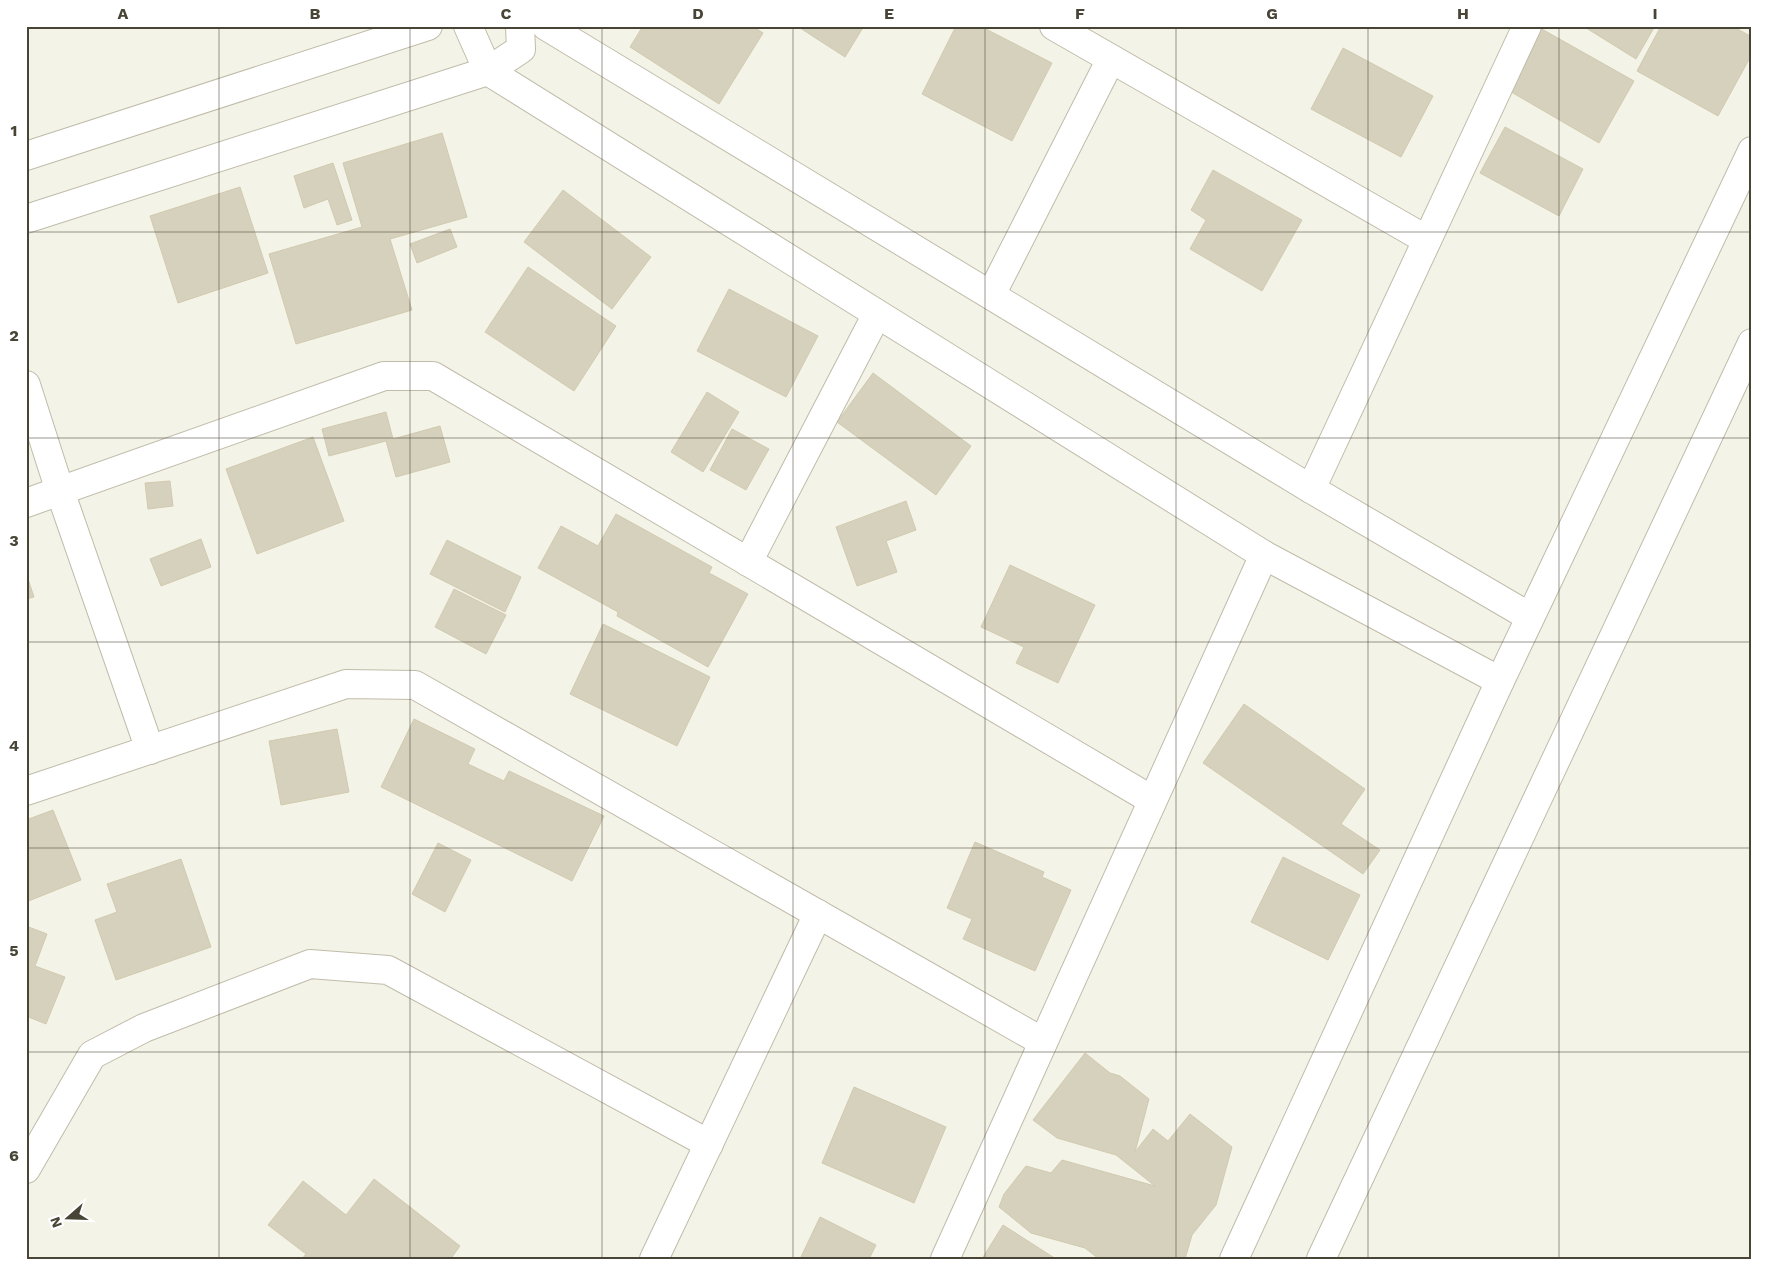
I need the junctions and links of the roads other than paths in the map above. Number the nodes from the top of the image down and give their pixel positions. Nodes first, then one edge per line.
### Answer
1 (428, 26) edge
2 (468, 26) edge
3 (520, 26) edge
4 (546, 26) edge
5 (1054, 26) edge
6 (1527, 26) edge
7 (1111, 59) junction
8 (488, 71) junction
9 (1752, 151) edge
10 (26, 156) edge
11 (26, 219) edge
12 (1427, 240) junction
13 (991, 295) junction
14 (877, 314) junction
15 (1752, 343) edge
16 (26, 385) edge
17 (1311, 489) junction
18 (60, 491) junction
19 (26, 503) edge
20 (1264, 556) junction
21 (748, 562) junction
22 (1530, 617) junction
23 (1500, 681) junction
24 (150, 750) junction
25 (26, 791) edge
26 (1152, 800) junction
27 (818, 914) junction
28 (1043, 1042) junction
29 (709, 1144) junction
30 (26, 1169) edge
31 (654, 1259) edge
32 (945, 1259) edge
33 (1234, 1259) edge
34 (1322, 1259) edge

1 - 10 street
2 - 8 street
3 - 8 street
4 - 13 street
5 - 7 street
6 - 12 street
7 - 12 street
7 - 13 street
8 - 11 street
8 - 14 street
9 - 22 street
12 - 17 street
13 - 17 street
14 - 20 street
14 - 21 street
15 - 34 street
16 - 18 street
17 - 22 street
18 - 19 street
18 - 21 street
18 - 24 street
20 - 23 street
20 - 26 street
21 - 26 street
22 - 23 street
23 - 33 street
24 - 25 street
24 - 27 street
26 - 28 street
27 - 28 street
27 - 29 street
28 - 32 street
29 - 30 street
29 - 31 street

